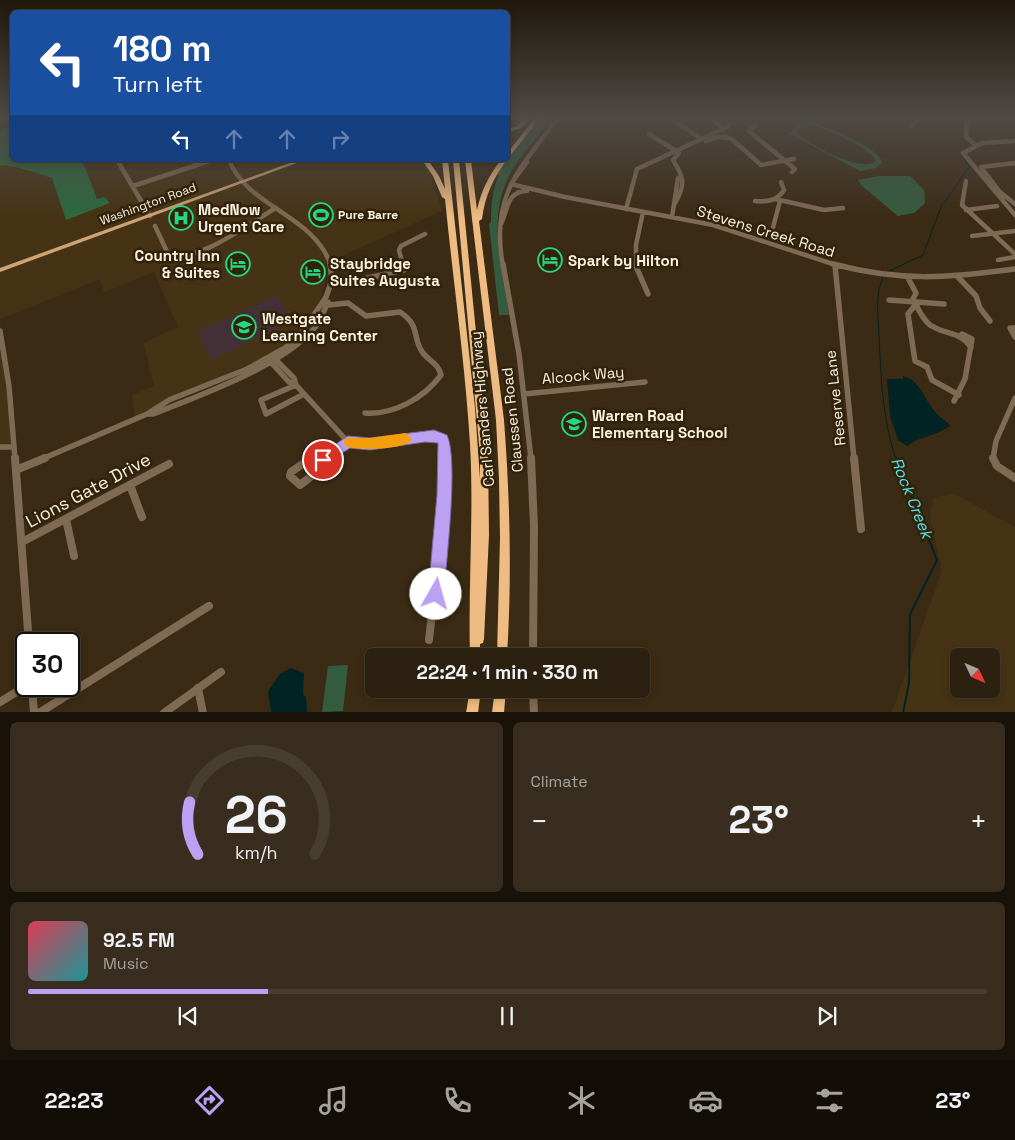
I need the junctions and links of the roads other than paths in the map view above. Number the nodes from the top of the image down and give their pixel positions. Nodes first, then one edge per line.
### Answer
1 (531, 151) edge
2 (532, 151) edge
3 (676, 151) edge
4 (683, 151) edge
5 (744, 151) edge
6 (775, 151) edge
7 (966, 151) edge
8 (794, 159) dead end
9 (787, 161) junction
10 (118, 162) edge
11 (206, 162) edge
12 (230, 162) edge
13 (297, 162) edge
14 (426, 162) edge
15 (445, 162) edge
16 (456, 162) edge
17 (468, 162) edge
18 (502, 162) edge
19 (1015, 163) edge
20 (792, 172) dead end
21 (519, 174) junction
22 (966, 181) dead end
23 (242, 182) junction
24 (781, 182) dead end
25 (511, 184) junction
26 (133, 186) junction
27 (534, 189) junction
28 (565, 197) junction
29 (778, 200) junction
30 (755, 202) dead end
31 (1015, 204) edge
32 (997, 206) dead end
33 (276, 208) junction
34 (843, 208) dead end
35 (626, 209) junction
36 (966, 210) junction
37 (448, 211) junction
38 (644, 212) junction
39 (1015, 215) edge
40 (150, 216) junction
41 (672, 216) junction
42 (155, 226) dead end
43 (500, 226) junction
44 (1015, 230) edge
45 (425, 234) dead end
46 (992, 234) junction
47 (771, 235) dead end
48 (972, 236) dead end
49 (478, 241) junction
50 (1015, 256) edge
51 (998, 260) dead end
52 (835, 265) junction
53 (1015, 269) edge
54 (0, 270) edge
55 (958, 277) junction
56 (908, 278) junction
57 (333, 283) junction
58 (916, 293) junction
59 (648, 294) dead end
60 (328, 295) junction
61 (889, 300) dead end
62 (916, 304) junction
63 (925, 304) junction
64 (944, 304) dead end
65 (328, 305) junction
66 (990, 321) dead end
67 (1015, 328) edge
68 (0, 331) edge
69 (1015, 337) edge
70 (271, 359) junction
71 (644, 382) dead end
72 (296, 385) junction
73 (304, 394) junction
74 (524, 394) junction
75 (959, 395) junction
76 (1015, 398) edge
77 (954, 401) dead end
78 (365, 412) dead end
79 (348, 442) junction
80 (13, 447) junction
81 (0, 448) edge
82 (169, 464) dead end
83 (315, 466) dead end
84 (16, 470) junction
85 (1015, 478) edge
86 (130, 485) junction
87 (142, 518) dead end
88 (66, 519) junction
89 (861, 529) dead end
90 (22, 542) junction
91 (74, 556) dead end
92 (209, 606) dead end
93 (28, 632) edge
94 (429, 640) dead end
95 (475, 648) edge
96 (477, 648) edge
97 (502, 648) edge
98 (533, 648) edge
99 (221, 672) dead end
100 (198, 688) junction
101 (15, 693) edge
102 (33, 697) edge
103 (474, 698) edge
104 (499, 698) edge
105 (533, 698) edge
106 (0, 702) edge
107 (34, 712) edge
108 (39, 712) edge
109 (164, 712) edge
110 (203, 712) edge
111 (472, 712) edge
112 (498, 712) edge
113 (534, 712) edge

1 - 25 street, Claussen Road
2 - 21 street, Claussen Road
3 - 35 street
4 - 41 street
5 - 9 street
6 - 9 street
7 - 39 street
8 - 9 street
9 - 20 street
10 - 26 street
11 - 26 street
12 - 23 street
13 - 23 main road, Washington Road
14 - 37 highway
15 - 37 highway
16 - 96 highway, Carl Sanders Highway
17 - 49 highway, Carl Sanders Highway
18 - 49 highway
19 - 31 street
21 - 25 street, Claussen Road
21 - 27 street
22 - 36 street
23 - 33 street
23 - 40 main road, Washington Road
24 - 29 street
25 - 27 street, Stevens Creek Road
25 - 43 street, Claussen Road
26 - 40 street
27 - 28 street, Stevens Creek Road
28 - 35 street, Stevens Creek Road
28 - 43 street
29 - 30 street
29 - 34 street
29 - 47 street
32 - 36 street
33 - 42 street
33 - 57 street
35 - 38 street, Stevens Creek Road
36 - 46 street
37 - 95 highway
38 - 41 street, Stevens Creek Road
38 - 59 street
40 - 54 main road, Washington Road
41 - 52 street, Stevens Creek Road
43 - 74 street, Claussen Road
44 - 46 street
45 - 57 street
46 - 48 street
46 - 50 street
49 - 97 highway, Carl Sanders Highway
50 - 51 street
52 - 56 street, Stevens Creek Road
52 - 89 street, Reserve Lane
53 - 55 street, Stevens Creek Road
55 - 56 street, Stevens Creek Road
55 - 66 street
56 - 58 street
57 - 60 street
58 - 62 street
58 - 63 street
60 - 65 street
60 - 70 street
61 - 62 street
62 - 63 street
62 - 75 street
62 - 75 street
63 - 64 street
65 - 70 street
65 - 78 street
67 - 69 street
68 - 80 street
70 - 72 street
70 - 84 street
71 - 74 street, Alcock Way
72 - 73 street
72 - 73 street
73 - 79 street
74 - 98 street, Claussen Road
75 - 77 street
76 - 85 street
79 - 83 street
79 - 94 street
80 - 81 street
80 - 84 street
82 - 86 street, Lions Gate Drive
84 - 90 street
86 - 87 street
86 - 88 street, Lions Gate Drive
88 - 90 street, Lions Gate Drive
88 - 91 street
90 - 93 street
92 - 108 street
99 - 100 street
100 - 109 street
100 - 110 street
101 - 106 street
102 - 107 street
103 - 111 highway
104 - 112 highway
105 - 113 street

